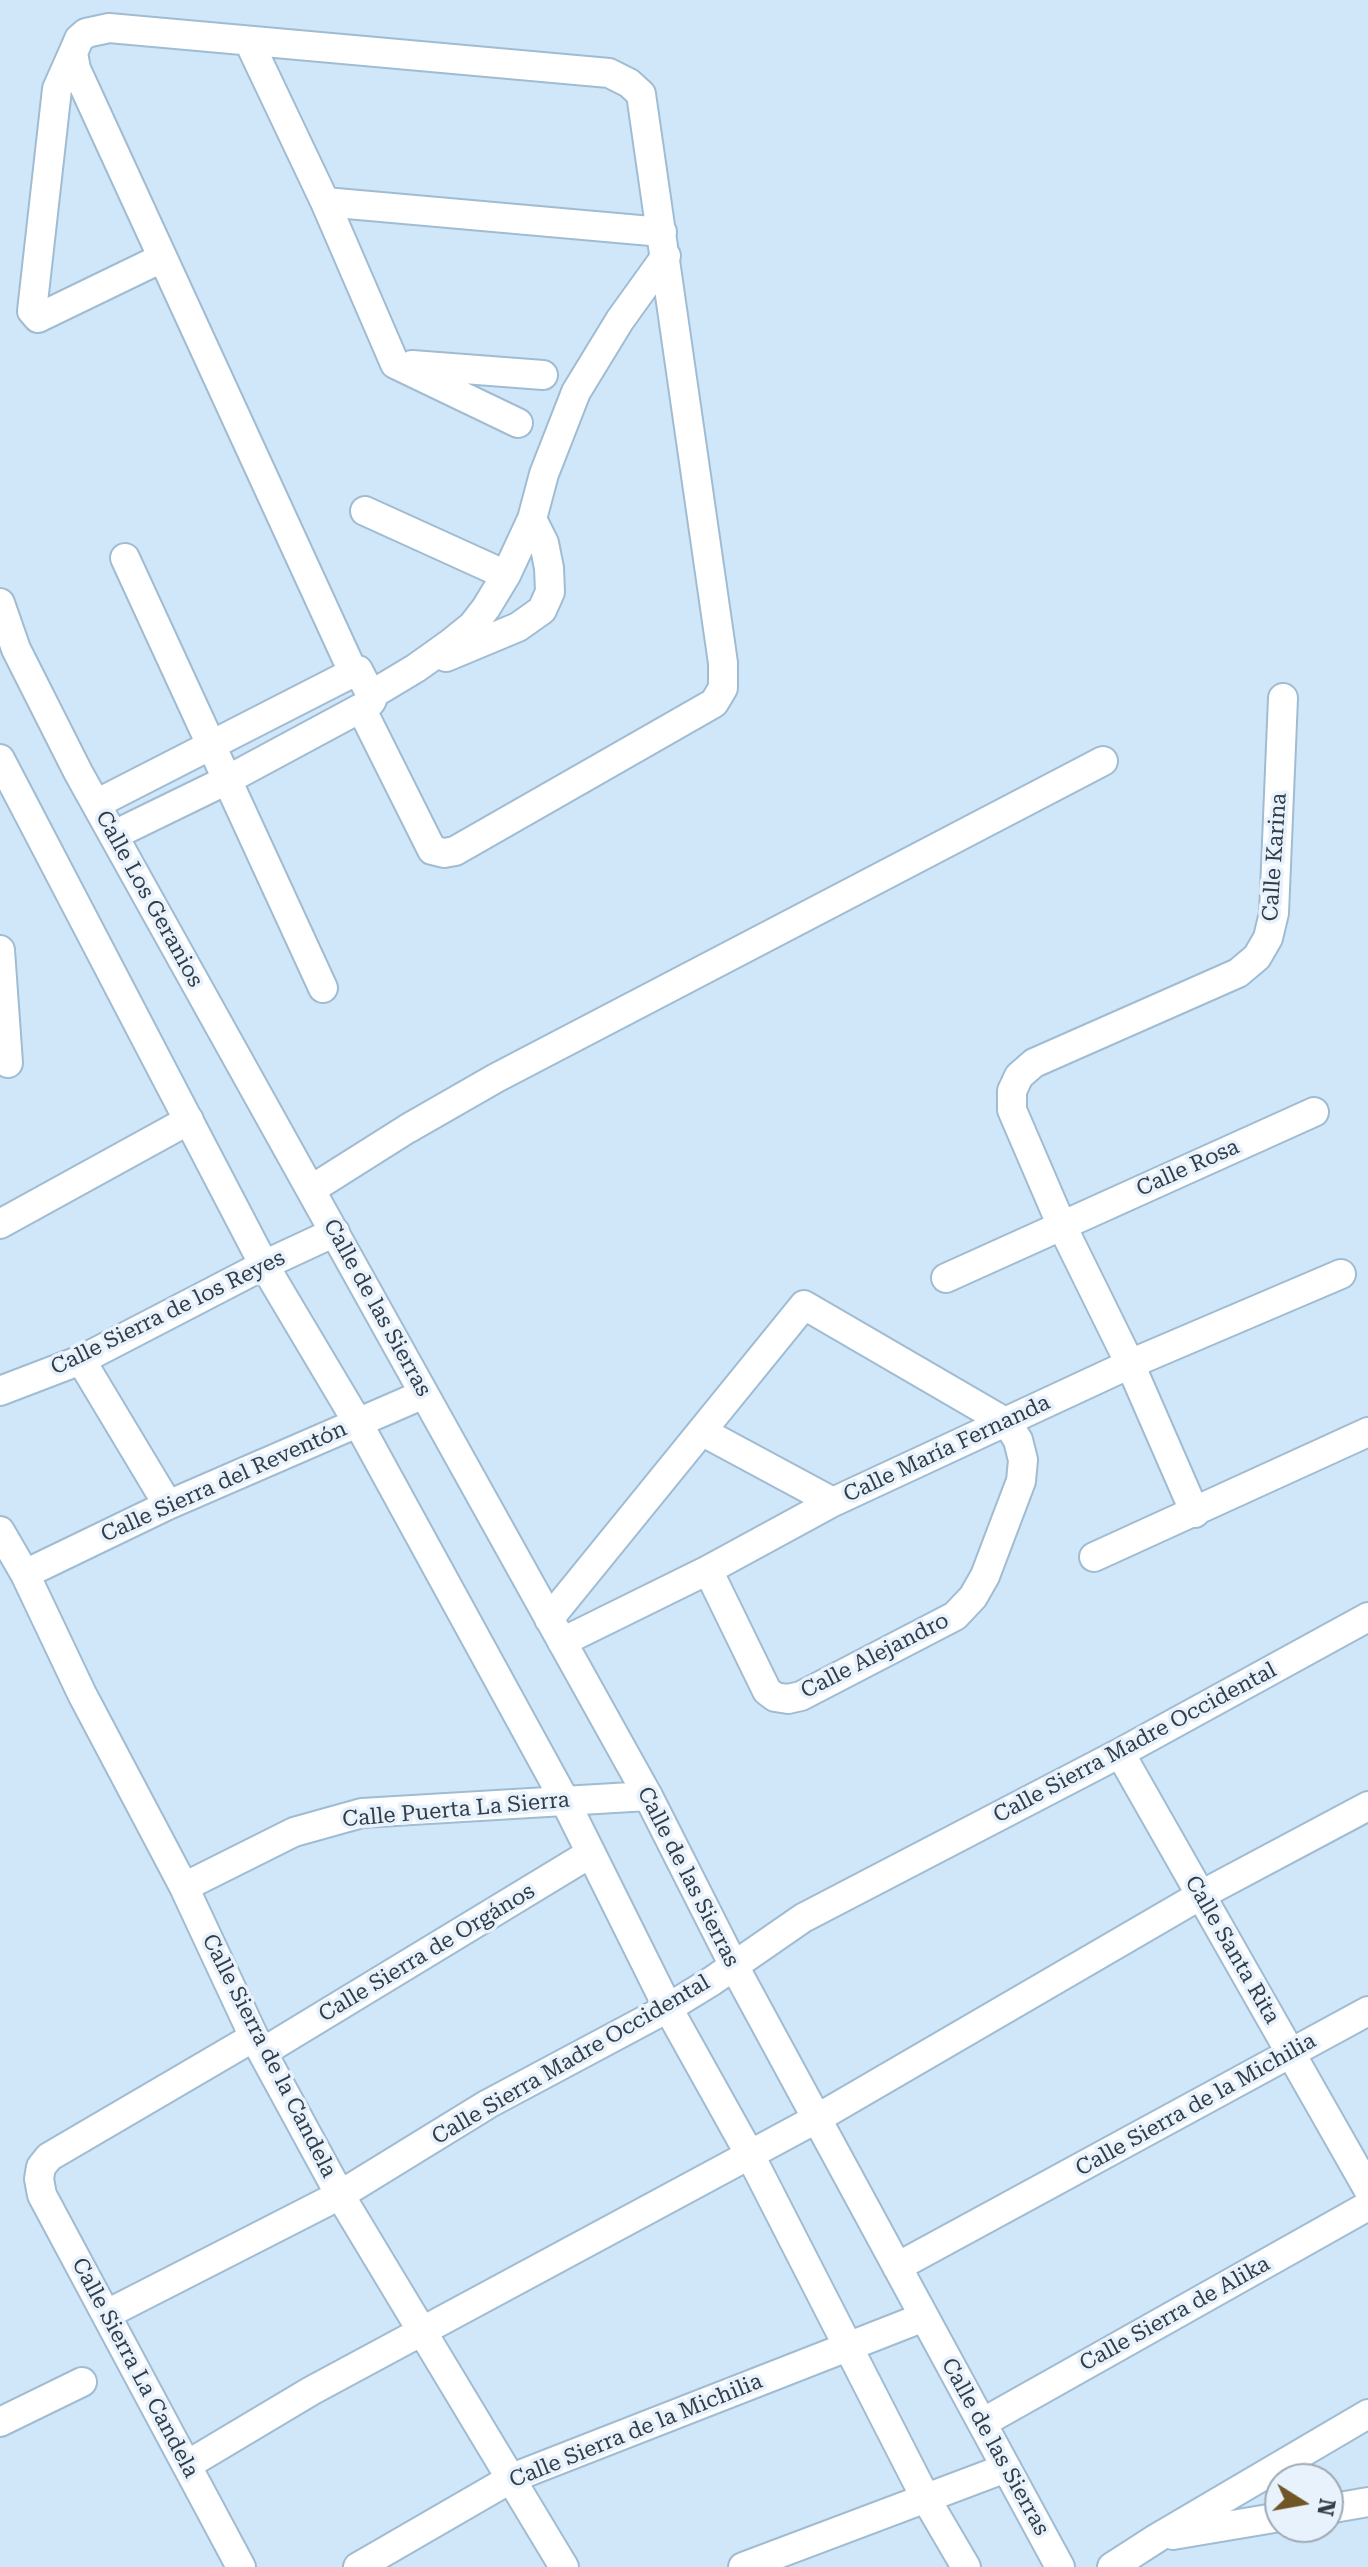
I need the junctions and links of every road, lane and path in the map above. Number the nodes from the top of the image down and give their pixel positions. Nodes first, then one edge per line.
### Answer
1 (249, 42) junction
2 (73, 53) junction
3 (325, 202) junction
4 (664, 244) junction
5 (162, 258) junction
6 (395, 364) junction
7 (543, 375) dead end
8 (518, 423) dead end
9 (365, 511) dead end
10 (532, 519) junction
11 (125, 558) dead end
12 (506, 575) junction
13 (0, 603) edge
14 (416, 668) junction
15 (353, 672) junction
16 (1283, 698) dead end
17 (366, 702) junction
18 (212, 747) junction
19 (0, 759) edge
20 (1103, 761) dead end
21 (227, 780) junction
22 (96, 804) junction
23 (114, 835) junction
24 (0, 950) edge
25 (323, 988) dead end
26 (8, 1063) dead end
27 (1314, 1112) dead end
28 (189, 1120) junction
29 (312, 1189) junction
30 (0, 1224) edge
31 (1061, 1224) junction
32 (335, 1232) junction
33 (264, 1265) junction
34 (1341, 1274) dead end
35 (946, 1278) dead end
36 (81, 1360) junction
37 (1130, 1364) junction
38 (0, 1391) edge
39 (424, 1394) junction
40 (358, 1423) junction
41 (1007, 1423) junction
42 (703, 1432) junction
43 (1368, 1432) edge
44 (833, 1502) junction
45 (168, 1505) junction
46 (1195, 1513) junction
47 (0, 1531) edge
48 (1094, 1557) dead end
49 (708, 1570) junction
50 (25, 1574) junction
51 (1368, 1617) edge
52 (555, 1630) junction
53 (1120, 1753) junction
54 (648, 1796) junction
55 (565, 1801) junction
56 (1368, 1806) edge
57 (591, 1853) junction
58 (184, 1887) junction
59 (1201, 1895) junction
60 (734, 1966) junction
61 (668, 2008) junction
62 (1368, 2011) edge
63 (258, 2045) junction
64 (1291, 2054) junction
65 (816, 2119) junction
66 (750, 2155) junction
67 (41, 2167) joint
68 (1368, 2189) edge
69 (340, 2195) junction
70 (1368, 2206) edge
71 (897, 2267) junction
72 (107, 2314) junction
73 (924, 2317) junction
74 (423, 2331) junction
75 (850, 2346) junction
76 (82, 2382) dead end
77 (1368, 2414) edge
78 (0, 2422) edge
79 (982, 2423) junction
80 (187, 2465) junction
81 (1006, 2468) junction
82 (512, 2478) junction
83 (925, 2497) junction
84 (1368, 2502) edge
85 (1344, 2506) edge
86 (1264, 2520) edge
87 (1157, 2538) junction
88 (241, 2567) edge
89 (358, 2567) edge
90 (564, 2567) edge
91 (743, 2567) edge
92 (966, 2567) edge
93 (1060, 2567) edge
94 (1112, 2567) edge

1 - 2 street
1 - 3 street
1 - 4 street
2 - 5 street
2 - 5 street
3 - 4 street
3 - 6 street
4 - 10 street
4 - 17 street
5 - 15 street
6 - 7 street
6 - 8 street
9 - 12 street
10 - 12 street
10 - 14 street
11 - 18 street
12 - 14 street
13 - 22 street, Calle Los Geranios
14 - 17 street
15 - 17 street
15 - 18 street
16 - 31 street, Calle Karina
17 - 21 street
18 - 21 street
18 - 22 street
19 - 28 street
20 - 29 street
21 - 23 street
21 - 25 street
22 - 23 street, Calle Los Geranios
23 - 29 street, Calle Los Geranios
24 - 26 street
27 - 31 street, Calle Rosa
28 - 30 street
28 - 33 street
29 - 32 street, Calle de las Sierras
31 - 35 street, Calle Rosa
31 - 37 street
32 - 33 street, Calle Sierra de los Reyes
32 - 39 street, Calle de las Sierras
33 - 36 street, Calle Sierra de los Reyes
33 - 40 street
34 - 37 street, Calle María Fernanda
36 - 38 street, Calle Sierra de los Reyes
36 - 45 street
37 - 41 street, Calle María Fernanda
37 - 46 street
39 - 40 street, Calle Sierra del Reventón
39 - 52 street, Calle de las Sierras
40 - 45 street, Calle Sierra del Reventón
40 - 55 street
41 - 42 street
41 - 44 street, Calle María Fernanda
41 - 49 street, Calle Alejandro
42 - 44 street
42 - 52 street
43 - 46 street
44 - 49 street, Calle María Fernanda
45 - 50 street, Calle Sierra del Reventón
46 - 48 street
47 - 50 street, Calle Sierra de la Candela
49 - 52 street, Calle María Fernanda
50 - 58 street, Calle Sierra de la Candela
51 - 53 street, Calle Sierra Madre Occidental
52 - 54 street, Calle de las Sierras
53 - 59 street, Calle Santa Rita
53 - 60 street, Calle Sierra Madre Occidental
54 - 55 street, Calle Puerta La Sierra
54 - 60 street, Calle de las Sierras
55 - 57 street
55 - 58 street, Calle Puerta La Sierra
56 - 59 street
57 - 61 street
57 - 63 street, Calle Sierra de Orgános
58 - 63 street, Calle Sierra de la Candela
59 - 64 street, Calle Santa Rita
59 - 65 street
60 - 61 street, Calle Sierra Madre Occidental
60 - 65 street, Calle de las Sierras
61 - 66 street
61 - 69 street, Calle Sierra Madre Occidental
62 - 64 street, Calle Sierra de la Michilia
63 - 67 street, Calle Sierra de Orgános
63 - 69 street, Calle Sierra de la Candela
64 - 68 street, Calle Santa Rita
64 - 71 street, Calle Sierra de la Michilia
65 - 66 street
65 - 71 street, Calle de las Sierras
66 - 74 street
66 - 75 street
67 - 72 street, Calle Sierra La Candela
69 - 72 street, Calle Sierra Madre Occidental
69 - 74 street, Calle Sierra de la Candela
70 - 79 street, Calle Sierra de Alika
71 - 73 street, Calle de las Sierras
72 - 80 street, Calle Sierra La Candela
73 - 75 street, Calle Sierra de la Michilia
73 - 79 street, Calle de las Sierras
74 - 80 street
74 - 82 street, Calle Sierra de la Candela
75 - 82 street, Calle Sierra de la Michilia
75 - 83 street
76 - 78 street
77 - 87 street
79 - 81 street, Calle de las Sierras
80 - 88 street, Calle Sierra La Candela
81 - 83 street
81 - 93 street, Calle de las Sierras
82 - 89 street, Calle Sierra de la Michilia
82 - 90 street, Calle Sierra de la Candela
83 - 91 street
83 - 92 street
84 - 85 street
86 - 87 street
87 - 94 street

